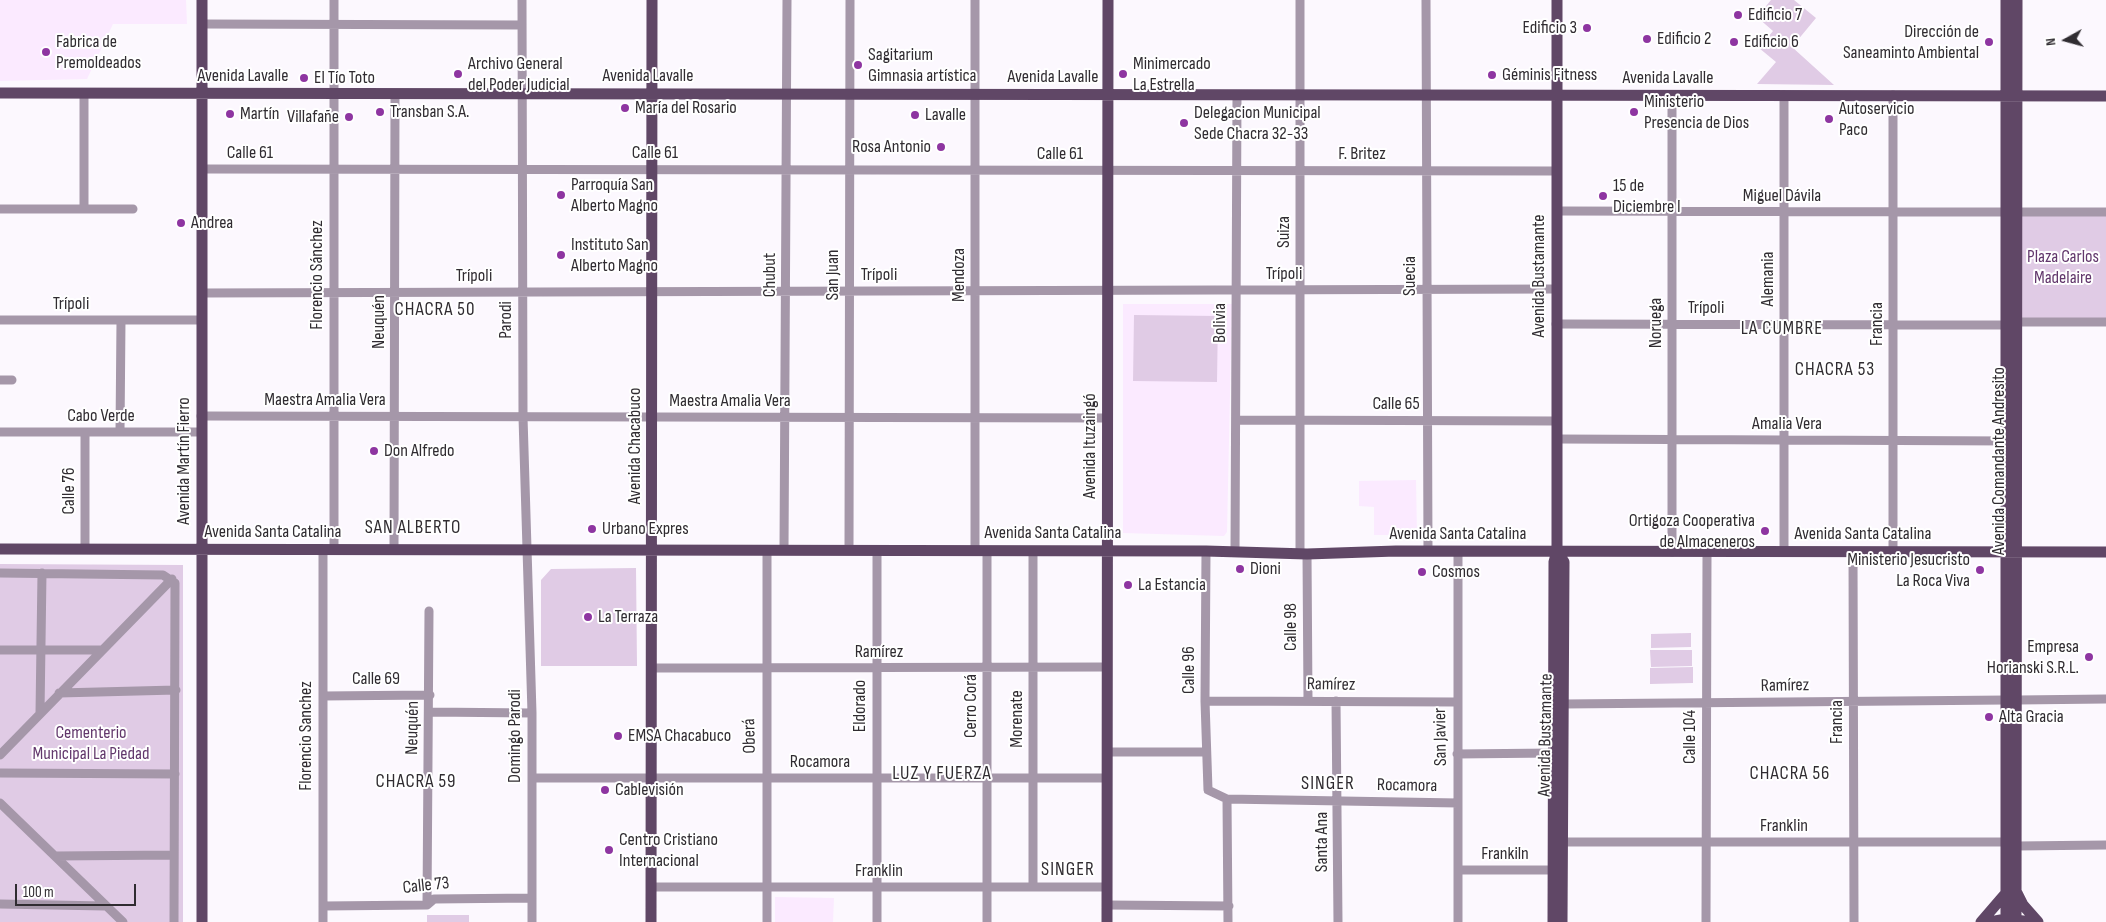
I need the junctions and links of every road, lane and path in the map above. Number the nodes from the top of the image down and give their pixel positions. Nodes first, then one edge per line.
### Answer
1 (202, 0) edge
2 (334, 0) edge
3 (522, 0) edge
4 (652, 0) edge
5 (787, 0) edge
6 (850, 0) edge
7 (975, 0) edge
8 (1108, 0) edge
9 (1300, 0) edge
10 (1426, 0) edge
11 (1556, 0) edge
12 (2006, 0) edge
13 (2017, 0) edge
14 (202, 24) junction
15 (334, 24) junction
16 (522, 25) junction
17 (0, 93) edge
18 (84, 93) junction
19 (202, 93) junction
20 (334, 93) junction
21 (395, 94) junction
22 (522, 94) junction
23 (652, 94) junction
24 (787, 94) junction
25 (850, 94) junction
26 (976, 94) junction
27 (1108, 94) junction
28 (1237, 95) junction
29 (1300, 95) junction
30 (1426, 95) junction
31 (1556, 95) junction
32 (1672, 95) junction
33 (1784, 95) junction
34 (1893, 96) junction
35 (2011, 96) junction
36 (2106, 96) edge
37 (202, 169) junction
38 (334, 169) junction
39 (395, 169) junction
40 (522, 169) junction
41 (652, 169) junction
42 (787, 170) junction
43 (850, 170) junction
44 (975, 170) junction
45 (1108, 170) junction
46 (1237, 170) junction
47 (1300, 170) junction
48 (1426, 171) junction
49 (1556, 171) junction
50 (0, 209) edge
51 (84, 209) junction
52 (133, 209) dead end
53 (1556, 212) junction
54 (1672, 212) junction
55 (1784, 212) junction
56 (1893, 212) junction
57 (2012, 212) junction
58 (2106, 212) edge
59 (1556, 289) junction
60 (1108, 290) junction
61 (1237, 290) junction
62 (1300, 290) junction
63 (1427, 290) junction
64 (786, 291) junction
65 (850, 291) junction
66 (975, 291) junction
67 (334, 292) junction
68 (395, 292) junction
69 (522, 292) junction
70 (652, 292) junction
71 (202, 293) junction
72 (0, 320) edge
73 (121, 320) junction
74 (202, 320) junction
75 (2106, 322) edge
76 (1556, 324) junction
77 (2011, 324) junction
78 (1672, 325) junction
79 (1784, 325) junction
80 (1893, 325) junction
81 (0, 380) edge
82 (12, 380) dead end
83 (202, 416) junction
84 (334, 417) junction
85 (395, 417) junction
86 (523, 417) junction
87 (652, 417) junction
88 (785, 417) junction
89 (849, 418) junction
90 (975, 418) junction
91 (1108, 418) junction
92 (1236, 420) junction
93 (1300, 420) junction
94 (1427, 421) junction
95 (1556, 421) junction
96 (0, 432) edge
97 (85, 432) junction
98 (120, 432) junction
99 (202, 432) junction
100 (1557, 439) junction
101 (1672, 439) junction
102 (1784, 440) junction
103 (1893, 440) junction
104 (2012, 441) junction
105 (0, 549) edge
106 (85, 549) junction
107 (202, 549) junction
108 (328, 550) junction
109 (394, 550) junction
110 (528, 550) junction
111 (652, 550) junction
112 (767, 550) junction
113 (784, 550) junction
114 (849, 550) junction
115 (877, 550) junction
116 (975, 551) junction
117 (987, 551) junction
118 (1033, 551) junction
119 (1108, 551) junction
120 (1206, 551) junction
121 (1428, 551) junction
122 (1458, 551) junction
123 (1235, 552) junction
124 (1556, 552) junction
125 (1672, 552) junction
126 (1707, 552) junction
127 (1784, 552) junction
128 (1854, 552) junction
129 (1893, 552) junction
130 (2012, 552) junction
131 (2106, 552) edge
132 (1304, 553) junction
133 (0, 573) edge
134 (42, 573) junction
135 (172, 579) junction
136 (1559, 604) junction
137 (429, 611) dead end
138 (0, 650) edge
139 (41, 650) junction
140 (101, 650) junction
141 (1033, 667) junction
142 (1108, 667) junction
143 (651, 668) junction
144 (766, 668) junction
145 (877, 668) junction
146 (987, 668) junction
147 (176, 690) junction
148 (59, 694) junction
149 (322, 696) junction
150 (430, 696) junction
151 (2106, 699) edge
152 (1308, 700) junction
153 (2012, 700) junction
154 (1205, 701) junction
155 (1853, 701) junction
156 (1336, 702) junction
157 (1457, 702) junction
158 (1706, 703) junction
159 (1564, 704) junction
160 (430, 712) junction
161 (40, 713) junction
162 (532, 713) junction
163 (1107, 752) junction
164 (1206, 752) junction
165 (1457, 754) junction
166 (1553, 754) junction
167 (0, 755) edge
168 (0, 774) edge
169 (175, 774) junction
170 (532, 778) junction
171 (651, 778) junction
172 (767, 778) junction
173 (877, 778) junction
174 (987, 778) junction
175 (1033, 778) junction
176 (1107, 778) junction
177 (1208, 790) joint
178 (1227, 799) junction
179 (1339, 802) junction
180 (0, 803) edge
181 (1458, 803) junction
182 (1562, 842) junction
183 (1707, 842) junction
184 (1854, 842) junction
185 (2012, 844) junction
186 (2106, 845) edge
187 (174, 855) junction
188 (56, 856) junction
189 (1458, 870) junction
190 (1552, 870) junction
191 (651, 887) junction
192 (767, 887) junction
193 (877, 887) junction
194 (987, 887) junction
195 (1033, 887) junction
196 (1107, 887) junction
197 (2011, 893) junction
198 (532, 898) junction
199 (0, 904) edge
200 (427, 905) junction
201 (1107, 905) junction
202 (105, 906) junction
203 (323, 906) junction
204 (1229, 906) junction
205 (2011, 921) edge
206 (123, 922) edge
207 (174, 922) edge
208 (202, 922) edge
209 (323, 922) edge
210 (532, 922) edge
211 (651, 922) edge
212 (767, 922) edge
213 (876, 922) edge
214 (987, 922) edge
215 (1107, 922) edge
216 (1228, 922) edge
217 (1338, 922) edge
218 (1458, 922) edge
219 (1553, 922) edge
220 (1562, 922) edge
221 (1706, 922) edge
222 (1854, 922) edge
223 (1981, 922) edge
224 (1990, 922) edge
225 (2032, 922) edge
226 (2038, 922) edge

1 - 14 main road, Avenida Martín Fierro
2 - 15 street, Florencio Sánchez
3 - 16 street, Parodi
4 - 23 main road, Avenida Chacabuco
5 - 24 street, Chubut
6 - 25 street, San Juan
7 - 26 street, Mendoza
8 - 27 main road, Avenida Ituzaingó
9 - 29 street, Suiza
10 - 30 street, Suecia
11 - 31 main road, Avenida Bustamante
12 - 35 main road, Avenida Comandante Andresito
13 - 35 main road, Avenida Comandante Andresito
14 - 15 street
14 - 19 main road, Avenida Martín Fierro
15 - 16 street
15 - 20 street, Florencio Sánchez
16 - 22 street, Parodi
17 - 18 main road, Avenida Lavalle
18 - 19 main road, Avenida Lavalle
18 - 51 street
19 - 20 main road, Avenida Lavalle
19 - 37 main road, Avenida Martín Fierro
20 - 21 main road, Avenida Lavalle
20 - 38 street, Florencio Sánchez
21 - 22 main road, Avenida Lavalle
21 - 39 street, Neuquén
22 - 23 main road, Avenida Lavalle
22 - 40 street, Parodi
23 - 24 main road, Avenida Lavalle
23 - 41 main road, Avenida Chacabuco
24 - 25 main road, Avenida Lavalle
24 - 42 street, Chubut
25 - 26 main road, Avenida Lavalle
25 - 43 street, San Juan
26 - 27 main road, Avenida Lavalle
26 - 44 street, Mendoza
27 - 28 main road, Avenida Lavalle
27 - 45 main road, Avenida Ituzaingó
28 - 29 main road, Avenida Lavalle
28 - 46 street, Bolivia
29 - 30 main road, Avenida Lavalle
29 - 47 street, Suiza
30 - 31 main road, Avenida Lavalle
30 - 48 street, Suecia
31 - 32 main road, Avenida Lavalle
31 - 49 main road, Avenida Bustamante
32 - 33 main road, Avenida Lavalle
32 - 54 street, Noruega
33 - 34 main road, Avenida Lavalle
33 - 55 street, Alemania
34 - 35 main road, Avenida Lavalle
34 - 56 street, Francia
35 - 36 main road, Avenida Lavalle
35 - 57 main road, Avenida Comandante Andresito
37 - 38 street, Calle 61
37 - 71 main road, Avenida Martín Fierro
38 - 39 street, Calle 61
38 - 67 street, Florencio Sánchez
39 - 40 street, Calle 61
39 - 68 street, Neuquén
40 - 41 street, Calle 61
40 - 69 street, Parodi
41 - 42 street, Calle 61
41 - 70 main road, Avenida Chacabuco
42 - 43 street, Calle 61
42 - 64 street, Chubut
43 - 44 street, Calle 61
43 - 65 street, San Juan
44 - 45 street, Calle 61
44 - 66 street, Mendoza
45 - 46 street, F. Britez
45 - 60 main road, Avenida Ituzaingó
46 - 47 street, F. Britez
46 - 61 street, Bolivia
47 - 48 street, F. Britez
47 - 62 street, Suiza
48 - 49 street, F. Britez
48 - 63 street, Suecia
49 - 53 main road, Avenida Bustamante
50 - 51 street
51 - 52 street
53 - 54 street, Miguel Dávila
53 - 59 main road, Avenida Bustamante
54 - 55 street, Miguel Dávila
54 - 78 street, Noruega
55 - 56 street, Miguel Dávila
55 - 79 street, Alemania
56 - 57 street, Miguel Dávila
56 - 80 street, Francia
57 - 58 street, Miguel Dávila
57 - 77 main road, Avenida Comandante Andresito
59 - 63 street, Trípoli
59 - 76 main road, Avenida Bustamante
60 - 61 street, Trípoli
60 - 66 street, Trípoli
60 - 91 main road, Avenida Ituzaingó
61 - 62 street, Trípoli
61 - 92 street, Bolivia
62 - 63 street, Trípoli
62 - 93 street, Suiza
63 - 94 street, Suecia
64 - 65 street, Trípoli
64 - 70 street, Trípoli
64 - 88 street, Chubut
65 - 66 street, Trípoli
65 - 89 street, San Juan
66 - 90 street, Mendoza
67 - 68 street, Trípoli
67 - 71 street, Trípoli
67 - 84 street, Florencio Sánchez
68 - 69 street, Trípoli
68 - 85 street, Neuquén
69 - 70 street, Trípoli
69 - 86 street, Parodi
70 - 87 main road, Avenida Chacabuco
71 - 74 main road, Avenida Martín Fierro
72 - 73 street, Trípoli
73 - 74 street, Trípoli
73 - 98 street
74 - 83 main road, Avenida Martín Fierro
75 - 77 street, Trípoli
76 - 78 street, Trípoli
76 - 95 main road, Avenida Bustamante
77 - 80 street, Trípoli
77 - 104 main road, Avenida Comandante Andresito
78 - 79 street, Trípoli
78 - 101 street, Noruega
79 - 80 street, Trípoli
79 - 102 street, Alemania
80 - 103 street, Francia
81 - 82 street
83 - 84 street, Maestra Amalia Vera
83 - 99 main road, Avenida Martín Fierro
84 - 85 street, Maestra Amalia Vera
84 - 108 street, Florencio Sánchez
85 - 86 street, Maestra Amalia Vera
85 - 109 street, Neuquén
86 - 87 street, Maestra Amalia Vera
86 - 110 street, Parodi
87 - 88 street, Maestra Amalia Vera
87 - 111 main road, Avenida Chacabuco
88 - 89 street, Maestra Amalia Vera
88 - 113 street, Chubut
89 - 90 street, Maestra Amalia Vera
89 - 114 street, San Juan
90 - 91 street, Maestra Amalia Vera
90 - 116 street, Mendoza
91 - 119 main road, Avenida Ituzaingó
92 - 93 street, Calle 65
92 - 123 street, Bolivia
93 - 94 street, Calle 65
93 - 132 street, Suiza
94 - 95 street, Calle 65
94 - 121 street, Suecia
95 - 100 main road, Avenida Bustamante
96 - 97 street, Cabo Verde
97 - 98 street, Cabo Verde
97 - 106 street, Calle 76
98 - 99 street, Cabo Verde
99 - 107 main road, Avenida Martín Fierro
100 - 101 street, Amalia Vera
100 - 124 main road, Avenida Bustamante
101 - 102 street, Amalia Vera
101 - 125 street, Noruega
102 - 103 street, Amalia Vera
102 - 127 street, Alemania
103 - 104 street, Amalia Vera
103 - 129 street, Francia
104 - 130 main road, Avenida Comandante Andresito
105 - 106 main road, Avenida Santa Catalina
106 - 107 main road, Avenida Santa Catalina
107 - 108 main road, Avenida Santa Catalina
107 - 208 main road, Avenida Martín Fierro
108 - 109 main road, Avenida Santa Catalina
108 - 149 street, Florencio Sanchez
109 - 110 main road, Avenida Santa Catalina
110 - 111 main road, Avenida Santa Catalina
110 - 162 street, Domingo Parodi
111 - 112 main road, Avenida Santa Catalina
111 - 143 main road, Avenida Chacabuco
112 - 113 main road, Avenida Santa Catalina
112 - 144 street, Oberá
113 - 114 main road, Avenida Santa Catalina
114 - 115 main road, Avenida Santa Catalina
115 - 116 main road, Avenida Santa Catalina
115 - 145 street, Eldorado
116 - 117 main road, Avenida Santa Catalina
117 - 118 main road, Avenida Santa Catalina
117 - 146 street, Cerro Corá
118 - 119 main road, Avenida Santa Catalina
118 - 141 street, Morenate
119 - 120 main road, Avenida Santa Catalina
119 - 142 main road, Avenida Ituzaingó
120 - 123 main road, Avenida Santa Catalina
120 - 154 street, Calle 96
121 - 122 main road, Avenida Santa Catalina
121 - 132 main road, Avenida Santa Catalina
122 - 124 main road, Avenida Santa Catalina
122 - 157 street, San Javier
123 - 132 main road, Avenida Santa Catalina
124 - 125 main road, Avenida Santa Catalina
124 - 136 main road, Avenida Bustamante
125 - 126 main road, Avenida Santa Catalina
126 - 127 main road, Avenida Santa Catalina
126 - 158 street, Calle 104
127 - 128 main road, Avenida Santa Catalina
128 - 129 main road, Avenida Santa Catalina
128 - 155 street, Francia
129 - 130 main road, Avenida Santa Catalina
130 - 131 main road, Avenida Santa Catalina
130 - 153 main road, Avenida Comandante Andresito
132 - 152 street, Calle 98
133 - 134 street
134 - 135 street
134 - 139 street
135 - 140 street
135 - 147 street
136 - 159 main road, Avenida Bustamante
136 - 166 main road, Avenida Bustamante
137 - 150 street, Neuquén
138 - 139 street
139 - 140 street
139 - 161 street
140 - 148 street
141 - 142 street, Ramírez
141 - 146 street, Ramírez
141 - 175 street, Morenate
142 - 163 main road, Avenida Ituzaingó
143 - 144 street, Ramírez
143 - 171 main road, Avenida Chacabuco
144 - 145 street, Ramírez
144 - 172 street, Oberá
145 - 146 street, Ramírez
145 - 173 street, Eldorado
146 - 174 street, Cerro Corá
147 - 148 street
147 - 169 street
148 - 161 street
149 - 150 street, Calle 69
149 - 203 street, Florencio Sanchez
150 - 160 street, Neuquén
151 - 153 street, Ramírez
152 - 154 street, Ramírez
152 - 156 street, Ramírez
153 - 155 street, Ramírez
153 - 185 main road, Avenida Comandante Andresito
154 - 164 street, Calle 96
155 - 158 street, Ramírez
155 - 184 street, Francia
156 - 157 street, Ramírez
156 - 179 street, Santa Ana
157 - 165 street, San Javier
158 - 159 street, Ramírez
158 - 183 street, Calle 104
159 - 182 main road, Avenida Bustamante
160 - 162 street
160 - 200 street, Neuquén
161 - 167 street
162 - 170 street, Domingo Parodi
163 - 164 street
163 - 176 main road, Avenida Ituzaingó
164 - 177 street, Calle 96
165 - 166 street
165 - 181 street, San Javier
166 - 190 main road, Avenida Bustamante
168 - 169 street
169 - 187 street
170 - 171 street, Rocamora
170 - 198 street, Domingo Parodi
171 - 172 street, Rocamora
171 - 191 main road, Avenida Chacabuco
172 - 173 street, Rocamora
172 - 192 street, Oberá
173 - 174 street, Rocamora
173 - 193 street, Eldorado
174 - 175 street, Rocamora
174 - 194 street, Cerro Corá
175 - 176 street, Rocamora
175 - 195 street, Morenate
176 - 196 main road, Avenida Ituzaingó
177 - 178 street, Rocamora
178 - 179 street, Rocamora
178 - 204 street
179 - 181 street, Rocamora
179 - 217 street, Santa Ana
180 - 188 street
181 - 189 street, San Javier
182 - 183 street, Franklin
182 - 220 main road, Avenida Bustamante
183 - 184 street, Franklin
183 - 221 street, Calle 104
184 - 185 street, Franklin
184 - 222 street, Francia
185 - 186 street, Franklin
185 - 197 main road, Avenida Comandante Andresito
187 - 188 street
187 - 207 street
188 - 202 street
189 - 190 street, Frankiln
189 - 218 street, San Javier
190 - 219 main road, Avenida Bustamante
191 - 192 street, Franklin
191 - 211 main road, Avenida Chacabuco
192 - 193 street, Franklin
192 - 212 street, Oberá
193 - 194 street, Franklin
193 - 213 street, Eldorado
194 - 195 street, Franklin
194 - 214 street, Cerro Corá
195 - 196 street, Franklin
196 - 201 main road, Avenida Ituzaingó
197 - 205 main road, Avenida Comandante Andresito
197 - 223 main road
197 - 226 main road
198 - 200 street, Calle 73
198 - 210 street, Domingo Parodi
199 - 202 street
200 - 203 street, Calle 73
201 - 204 street
201 - 215 main road, Avenida Ituzaingó
202 - 206 street
203 - 209 street, Florencio Sanchez
204 - 216 street
205 - 224 main road
205 - 225 main road

